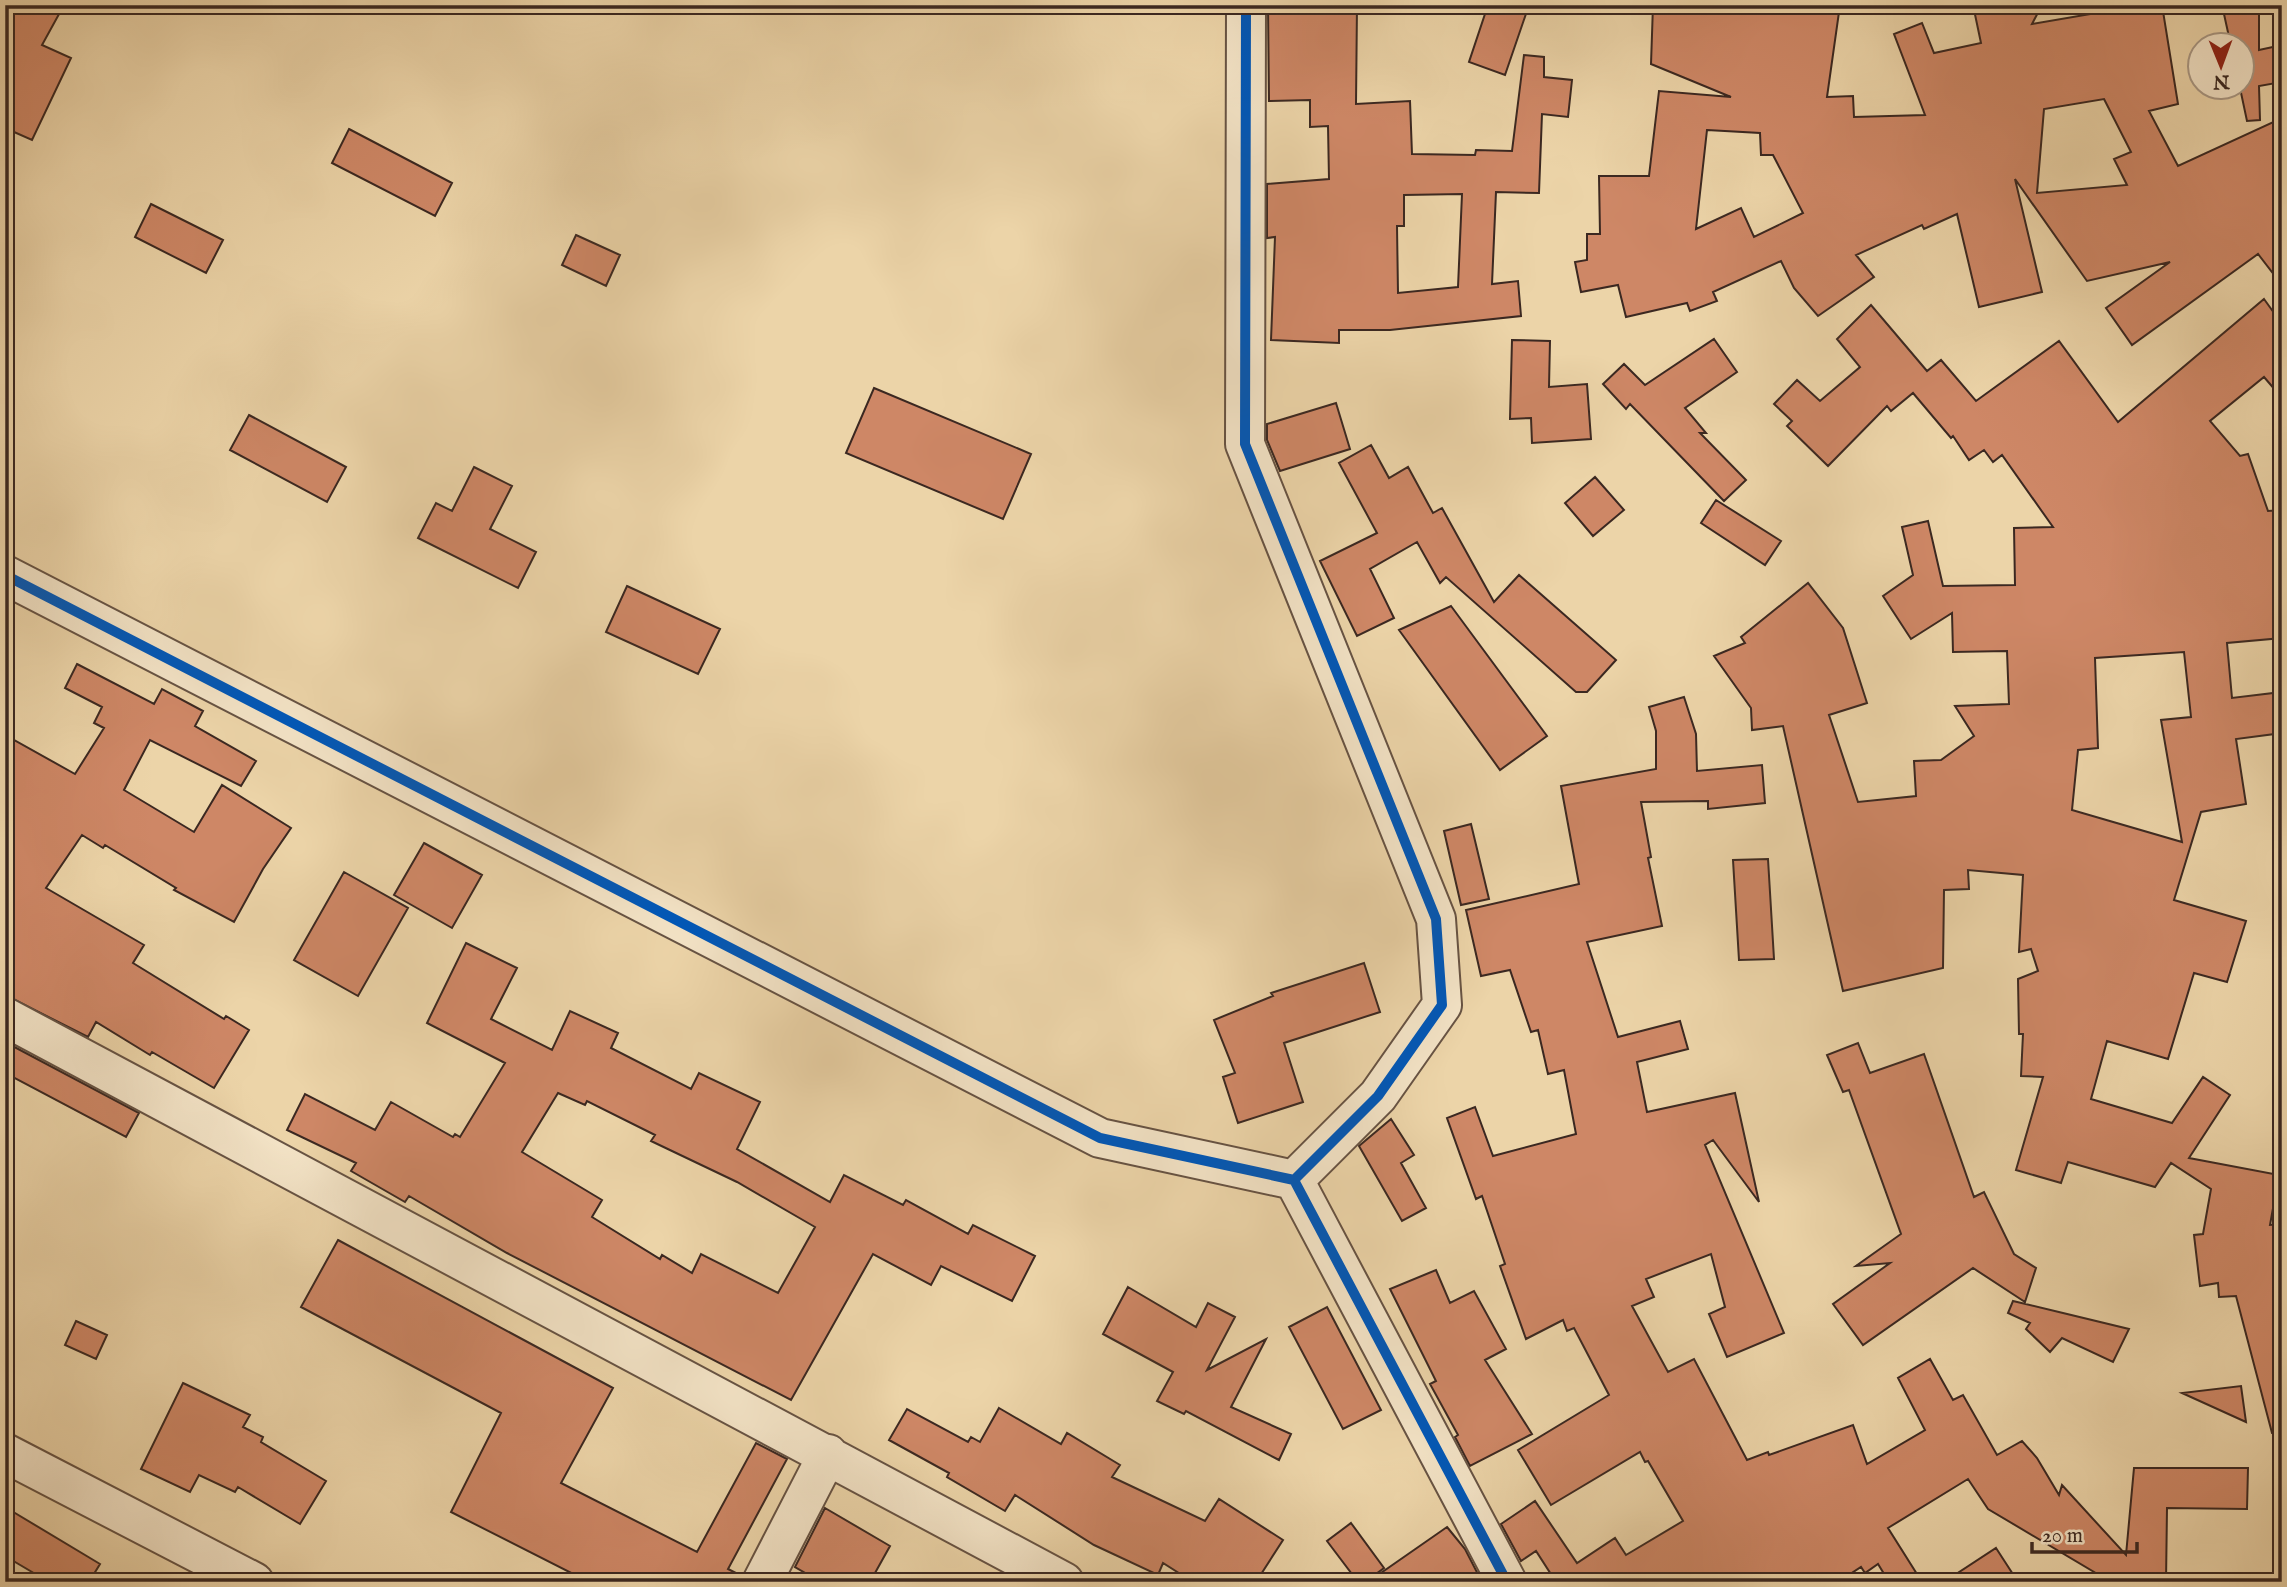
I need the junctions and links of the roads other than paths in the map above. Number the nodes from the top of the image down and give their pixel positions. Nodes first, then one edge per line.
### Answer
1 (1246, 5) edge
2 (5, 575) edge
3 (5, 1017) edge
4 (1294, 1180) junction
5 (5, 1453) edge
6 (828, 1454) junction
7 (254, 1582) edge
8 (762, 1582) edge
9 (1064, 1582) edge
10 (1507, 1582) edge

1 - 4 street
2 - 4 street
3 - 6 street
4 - 10 street
5 - 7 street
6 - 8 street
6 - 9 street

